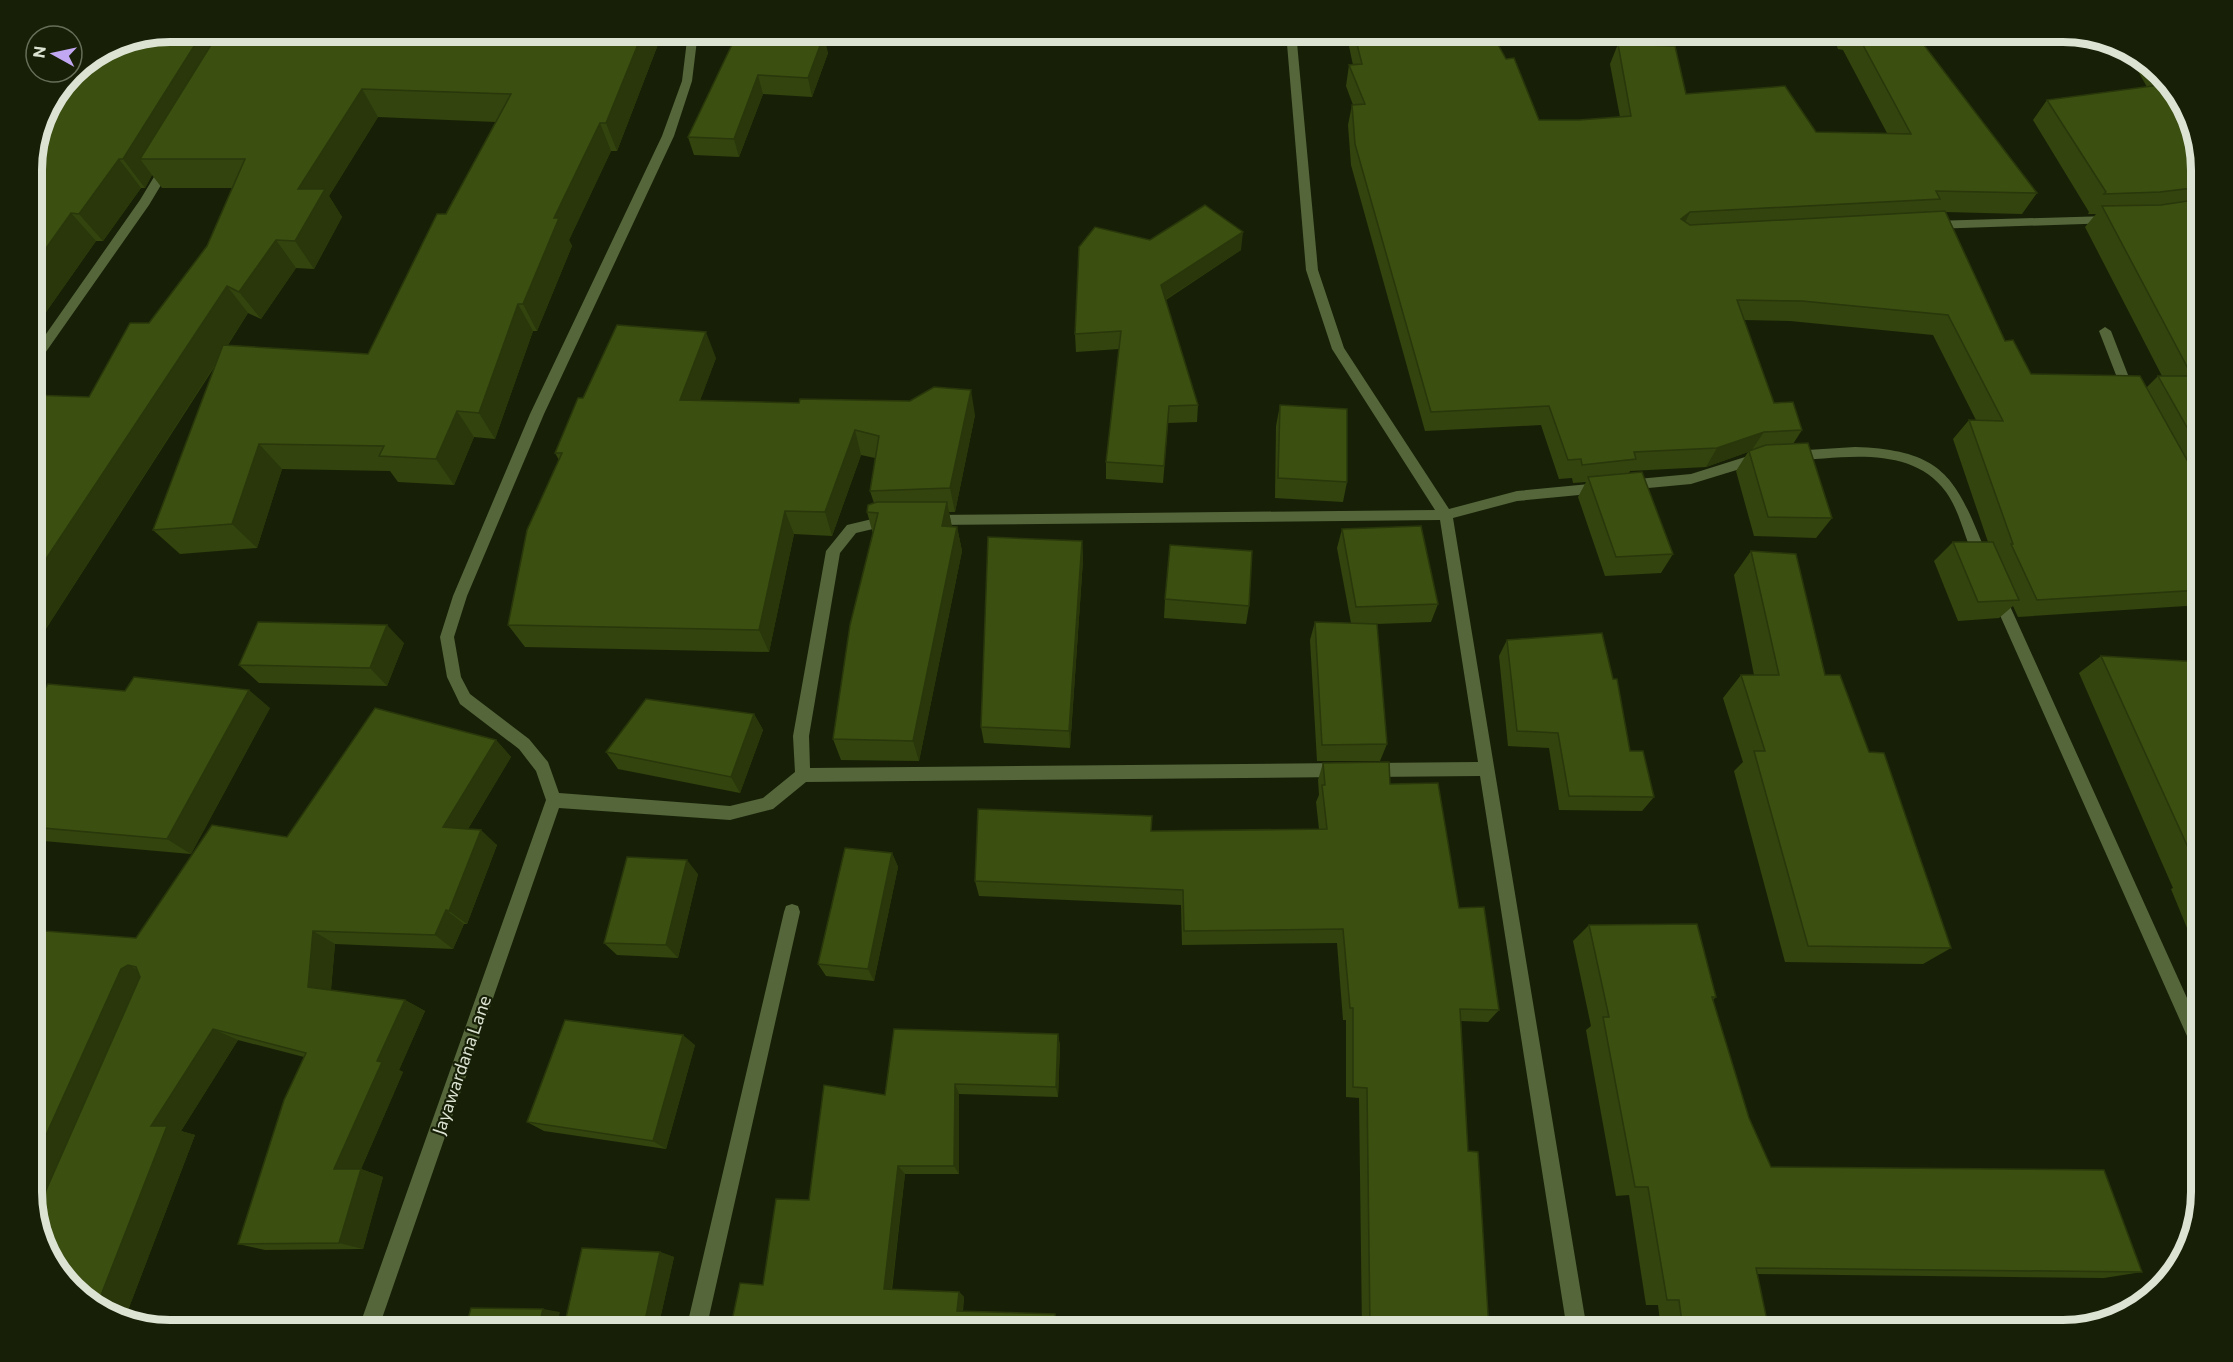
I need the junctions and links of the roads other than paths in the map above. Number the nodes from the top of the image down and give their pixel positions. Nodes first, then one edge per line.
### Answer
1 (692, 42) edge
2 (1292, 42) edge
3 (174, 153) edge
4 (2121, 220) edge
5 (1917, 226) edge
6 (2104, 331) dead end
7 (42, 349) edge
8 (2132, 401) edge
9 (1446, 515) junction
10 (1488, 769) junction
11 (803, 774) junction
12 (554, 800) junction
13 (792, 912) dead end
14 (2191, 1026) edge
15 (372, 1320) edge
16 (698, 1320) edge
17 (1575, 1320) edge

1 - 12 street
2 - 9 street
3 - 7 street
4 - 5 street
6 - 8 street
9 - 10 street
9 - 11 street
9 - 14 street
10 - 11 street
10 - 17 street
11 - 12 street
12 - 15 street, Jayawardana Lane
13 - 16 street

